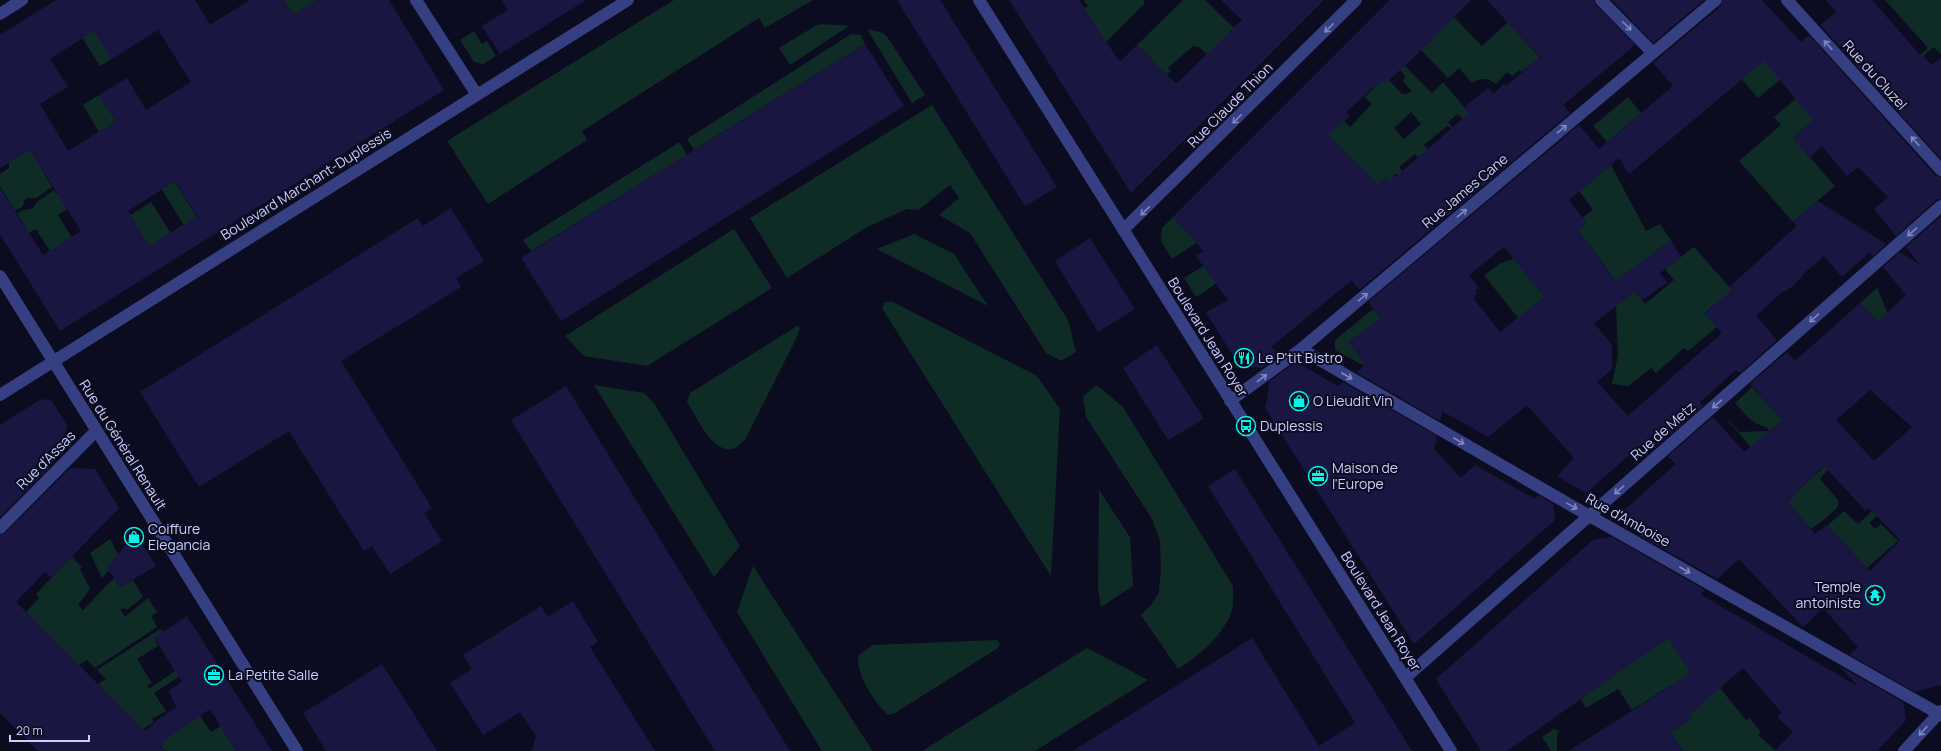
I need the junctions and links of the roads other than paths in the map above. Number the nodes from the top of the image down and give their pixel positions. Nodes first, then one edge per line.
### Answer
1 (22, 0) edge
2 (416, 0) edge
3 (628, 0) edge
4 (1356, 0) edge
5 (1601, 0) edge
6 (1716, 0) edge
7 (1787, 0) edge
8 (981, 1) edge
9 (0, 14) edge
10 (1654, 53) junction
11 (477, 95) junction
12 (1941, 170) edge
13 (1941, 206) edge
14 (1123, 230) junction
15 (0, 276) edge
16 (1301, 349) junction
17 (53, 361) junction
18 (0, 395) edge
19 (1230, 401) junction
20 (96, 431) junction
21 (1590, 516) junction
22 (0, 528) edge
23 (1405, 678) junction
24 (1940, 714) edge
25 (297, 751) edge
26 (1451, 751) edge
27 (1904, 751) edge

1 - 9 street
2 - 11 street
3 - 11 street, Boulevard Marchant-Duplessis
4 -> 14 street, Rue Claude Thion
5 -> 10 street
6 - 10 street, Rue James Cane
12 -> 7 street, Rue du Cluzel
8 - 14 street, Boulevard Jean Royer
16 -> 10 street, Rue James Cane
11 - 17 street, Boulevard Marchant-Duplessis
13 -> 21 street, Rue de Metz
14 - 19 street, Boulevard Jean Royer
15 - 17 street, Rue du Général Renault
19 -> 16 street, Rue James Cane
16 -> 21 street, Rue d'Amboise
17 - 18 street, Boulevard Marchant-Duplessis
17 - 20 street, Rue du Général Renault
19 - 23 street, Boulevard Jean Royer
20 - 22 street, Rue d'Assas
20 - 25 street, Rue du Général Renault
21 - 23 street, Rue de Metz
21 -> 24 street, Rue d'Amboise
23 - 26 street, Boulevard Jean Royer
24 -> 27 street

